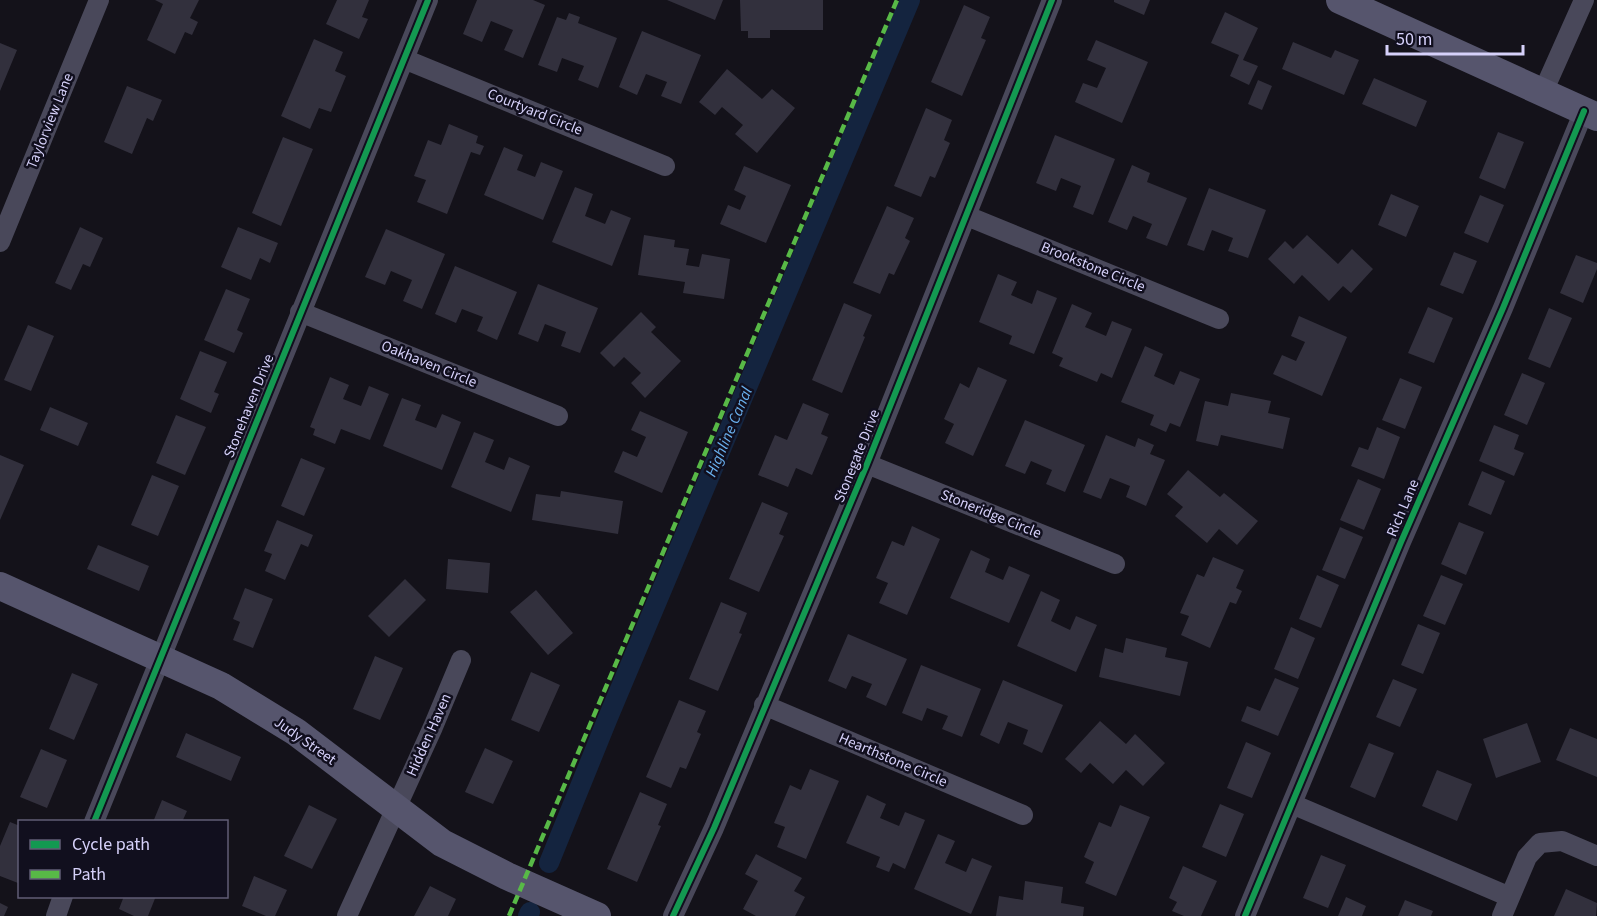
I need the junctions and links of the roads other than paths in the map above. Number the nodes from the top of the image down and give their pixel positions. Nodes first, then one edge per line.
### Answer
1 (99, 0) edge
2 (428, 0) edge
3 (1052, 0) edge
4 (1340, 0) edge
5 (1584, 0) edge
6 (404, 59) junction
7 (1543, 92) junction
8 (1591, 114) edge
9 (665, 165) dead end
10 (967, 216) junction
11 (0, 242) edge
12 (300, 312) junction
13 (1219, 319) dead end
14 (558, 416) dead end
15 (867, 464) junction
16 (1115, 564) dead end
17 (0, 586) edge
18 (160, 659) junction
19 (461, 660) dead end
20 (764, 705) junction
21 (1292, 804) junction
22 (396, 809) junction
23 (1023, 814) dead end
24 (95, 820) edge
25 (1597, 856) edge
26 (1510, 897) junction
27 (63, 898) edge
28 (56, 916) edge
29 (347, 916) edge
30 (597, 916) edge
31 (673, 916) edge
32 (1245, 916) edge
33 (1502, 916) edge

1 - 11 street, Taylorview Lane
2 - 6 street, Stonehaven Drive
3 - 10 street, Stonegate Drive
4 - 7 street
5 - 7 street
6 - 9 street, Courtyard Circle
6 - 12 street, Stonehaven Drive
7 - 8 street
8 - 21 street, Rich Lane
10 - 13 street, Brookstone Circle
10 - 15 street, Stonegate Drive
12 - 14 street, Oakhaven Circle
12 - 18 street, Stonehaven Drive
15 - 16 street, Stoneridge Circle
15 - 20 street, Stonegate Drive
17 - 18 street, Judy Street
18 - 22 street, Judy Street
18 - 24 street, Stonehaven Drive
19 - 22 street, Hidden Haven
20 - 23 street, Hearthstone Circle
20 - 31 street, Stonegate Drive
21 - 26 street
21 - 32 street, Rich Lane
22 - 29 street, Hidden Haven
22 - 30 street, Judy Street
25 - 26 street
26 - 33 street
27 - 28 street

